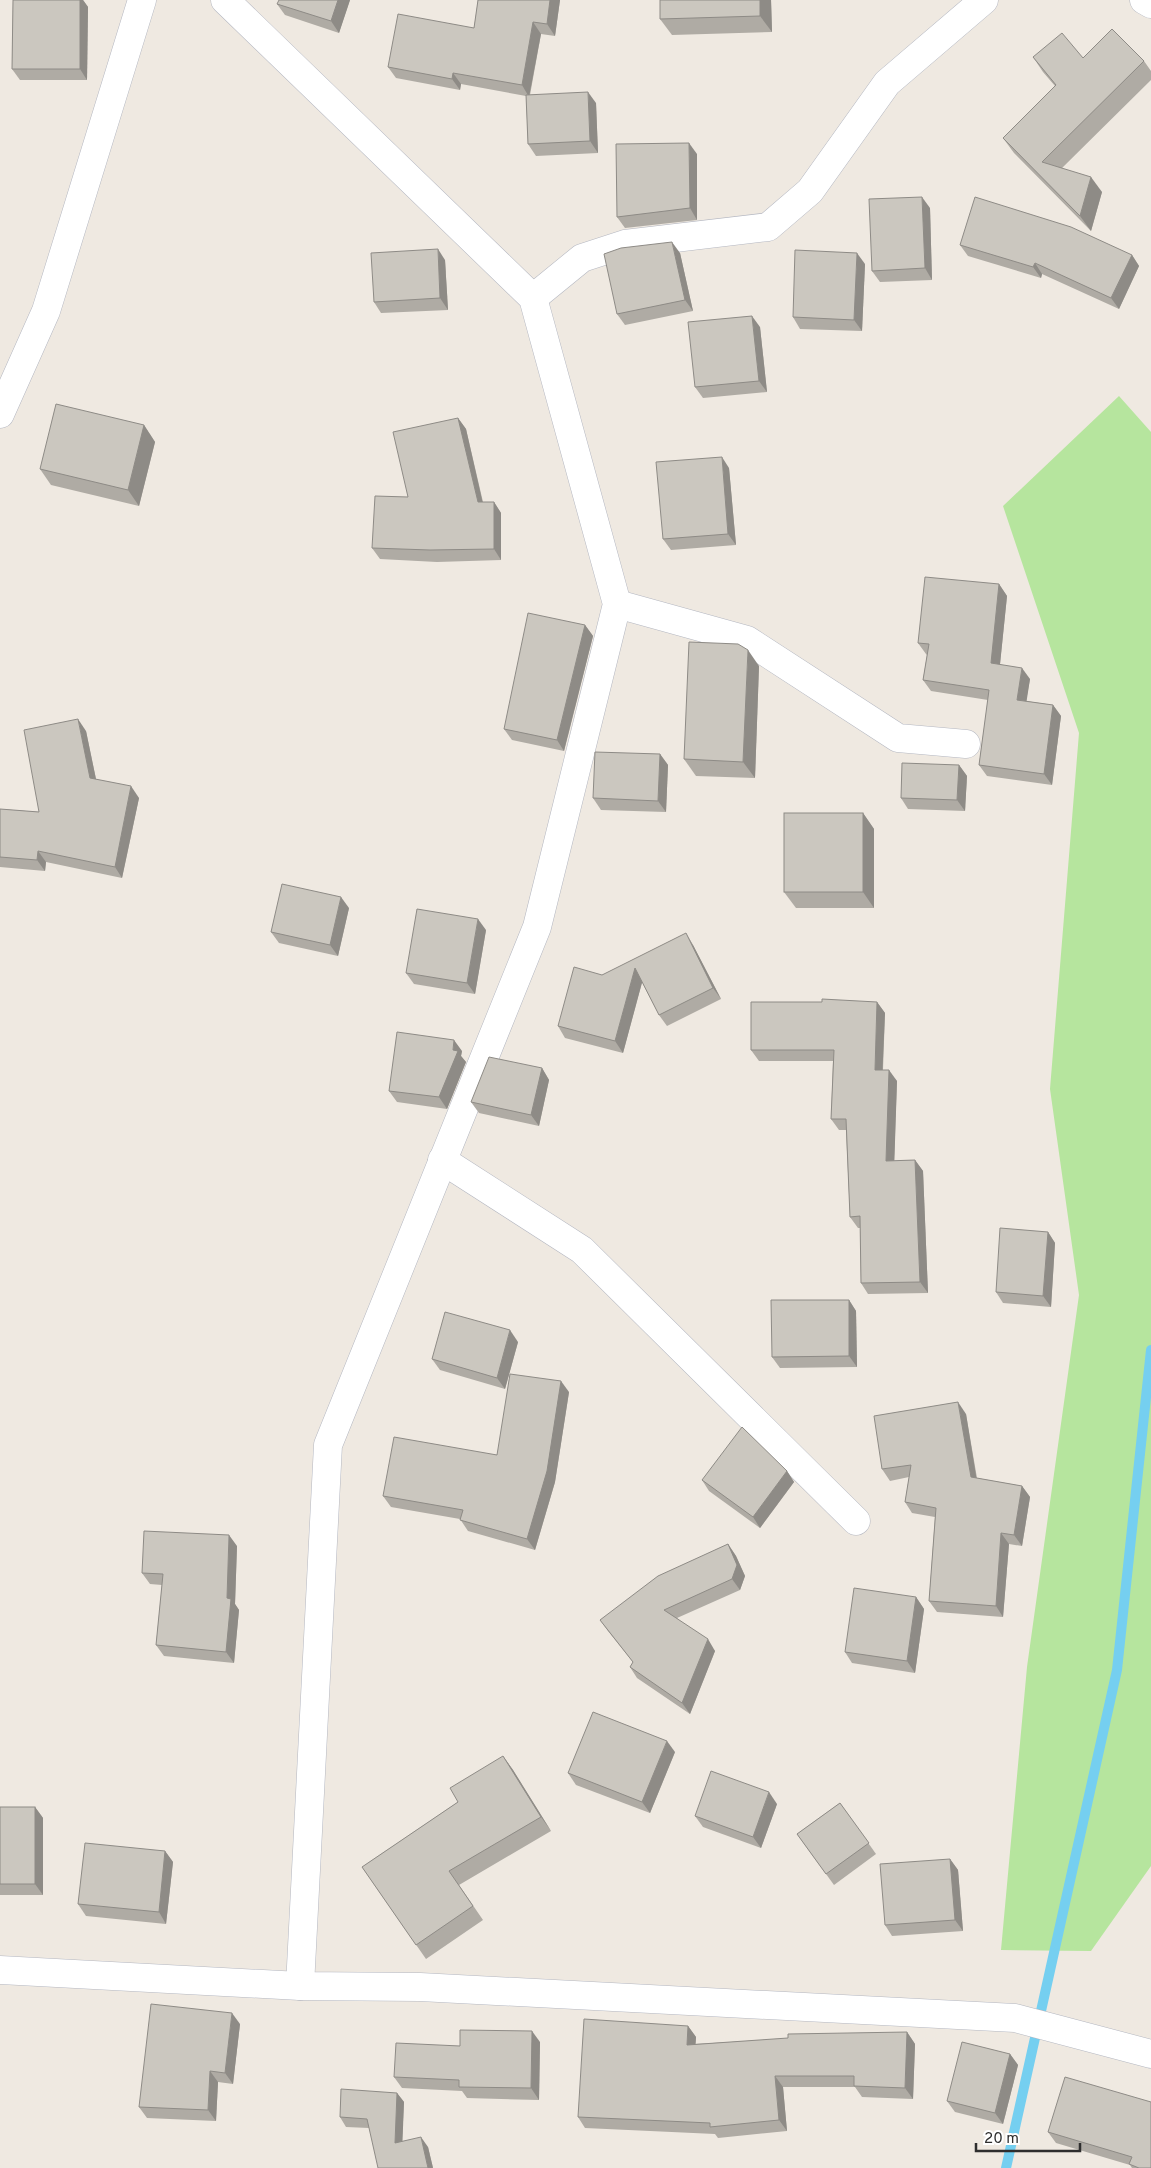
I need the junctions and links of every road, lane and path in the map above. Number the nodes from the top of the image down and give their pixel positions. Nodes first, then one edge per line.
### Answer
1 (142, 0) edge
2 (225, 0) edge
3 (984, 0) edge
4 (1144, 0) edge
5 (1151, 4) edge
6 (533, 298) junction
7 (0, 414) edge
8 (617, 604) junction
9 (966, 744) dead end
10 (442, 1160) junction
11 (856, 1521) dead end
12 (0, 1970) edge
13 (300, 1986) junction
14 (1151, 2054) edge

1 - 7 street
2 - 6 street
3 - 6 street
4 - 5 street
6 - 8 street
8 - 9 street
8 - 10 street
10 - 11 street
10 - 13 street
12 - 13 street
13 - 14 street

